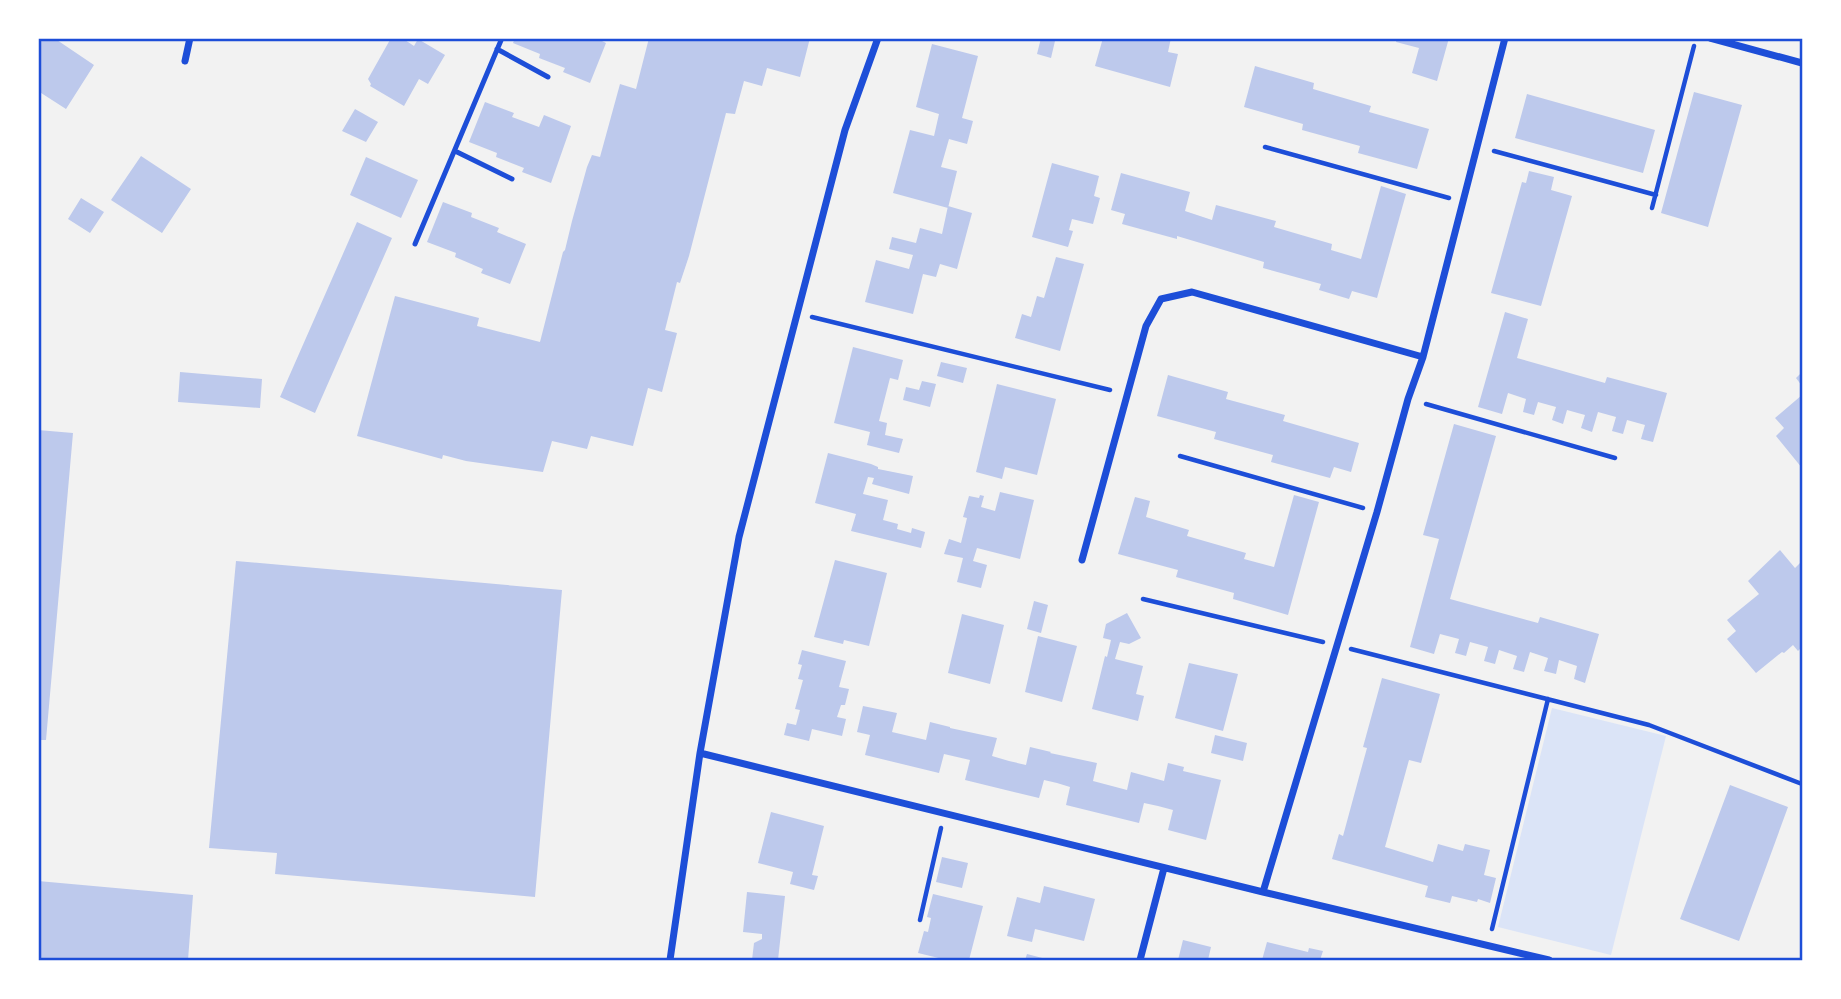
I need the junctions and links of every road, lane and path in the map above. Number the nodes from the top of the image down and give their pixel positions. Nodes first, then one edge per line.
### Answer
1 (190, 38) edge
2 (502, 38) edge
3 (878, 38) edge
4 (1505, 38) edge
5 (1696, 38) edge
6 (1710, 38) edge
7 (497, 49) junction
8 (185, 61) dead end
9 (1802, 63) edge
10 (548, 77) dead end
11 (1478, 146) junction
12 (1265, 147) dead end
13 (454, 151) junction
14 (512, 179) dead end
15 (1656, 195) junction
16 (1463, 202) junction
17 (1652, 208) dead end
18 (415, 244) dead end
19 (798, 313) junction
20 (1423, 357) junction
21 (1128, 395) junction
22 (1408, 399) junction
23 (1181, 456) dead end
24 (1615, 458) dead end
25 (1377, 512) junction
26 (1082, 560) dead end
27 (1143, 598) dead end
28 (1337, 645) junction
29 (1548, 699) junction
30 (700, 753) junction
31 (1802, 784) edge
32 (944, 813) junction
33 (1164, 867) junction
34 (1263, 892) junction
35 (920, 920) dead end
36 (1488, 946) junction
37 (670, 961) edge
38 (1140, 961) edge
39 (1549, 961) edge

1 - 8 street
2 - 7 lane
3 - 19 street
4 - 11 street
5 - 15 path
6 - 9 street
7 - 10 lane
7 - 13 lane
11 - 15 path
11 - 16 street
12 - 16 path
13 - 14 lane
13 - 18 lane
15 - 17 path
16 - 20 street
19 - 21 path
19 - 30 street
20 - 21 street
20 - 22 street
21 - 26 street
22 - 24 path
22 - 25 street
23 - 25 path
25 - 28 street
27 - 28 path
28 - 29 path
28 - 34 street
29 - 31 path
29 - 36 path
30 - 32 street
30 - 37 street
32 - 33 street
32 - 35 path
33 - 34 street
33 - 38 street
34 - 36 street
36 - 39 street

